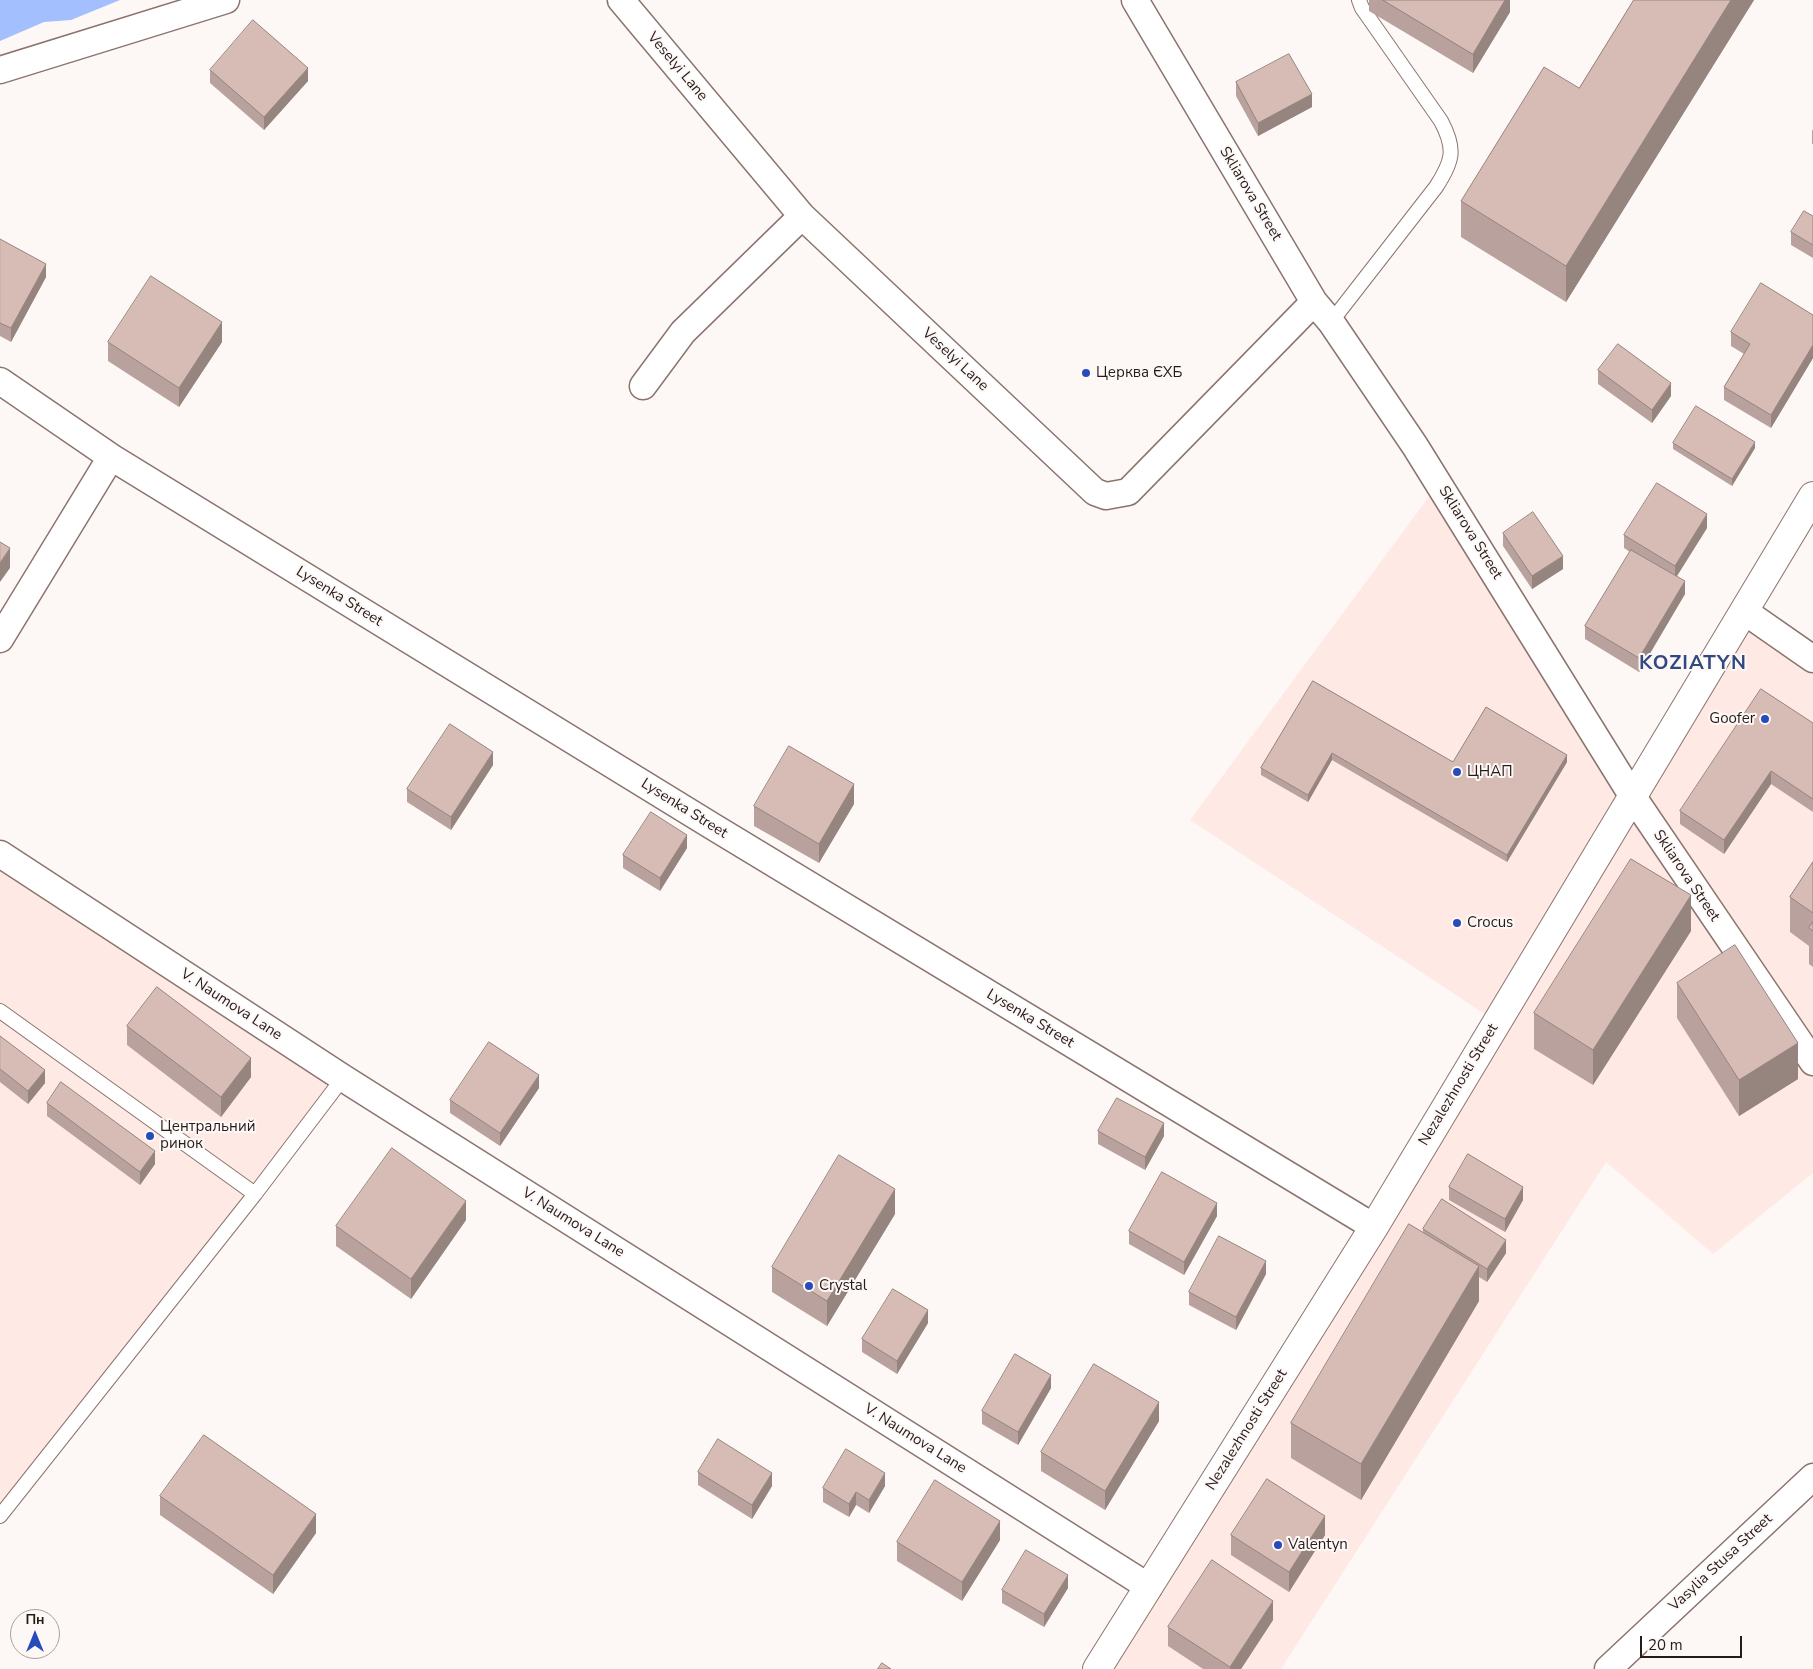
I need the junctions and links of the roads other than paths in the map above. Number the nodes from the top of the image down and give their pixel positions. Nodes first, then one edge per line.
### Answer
1 (226, 0) edge
2 (621, 0) edge
3 (1135, 0) edge
4 (1360, 0) edge
5 (0, 70) edge
6 (802, 216) junction
7 (1322, 312) junction
8 (0, 381) edge
9 (643, 386) dead end
10 (111, 457) junction
11 (1813, 496) edge
12 (1744, 611) junction
13 (0, 639) edge
14 (1813, 659) edge
15 (1633, 797) junction
16 (0, 854) edge
17 (0, 1011) edge
18 (1813, 1062) edge
19 (343, 1078) junction
20 (255, 1194) junction
21 (1374, 1227) junction
22 (1813, 1477) edge
23 (0, 1516) edge
24 (1149, 1586) junction
25 (1096, 1669) edge
26 (1608, 1669) edge

1 - 5 street
2 - 6 street, Veselyi Lane
3 - 7 street, Skliarova Street
4 - 7 lane
6 - 7 street, Veselyi Lane
6 - 9 street
7 - 15 street, Skliarova Street
8 - 10 street, Lysenka Street
10 - 13 street
10 - 21 street, Lysenka Street
11 - 12 street, Nezalezhnosti Street
12 - 14 street
12 - 15 street, Nezalezhnosti Street
15 - 18 street, Skliarova Street
15 - 21 street, Nezalezhnosti Street
16 - 19 street, V. Naumova Lane
17 - 20 lane
19 - 20 lane
19 - 24 street, V. Naumova Lane
20 - 23 lane
21 - 24 street, Nezalezhnosti Street
22 - 26 street, Vasylia Stusa Street
24 - 25 street, Nezalezhnosti Street

